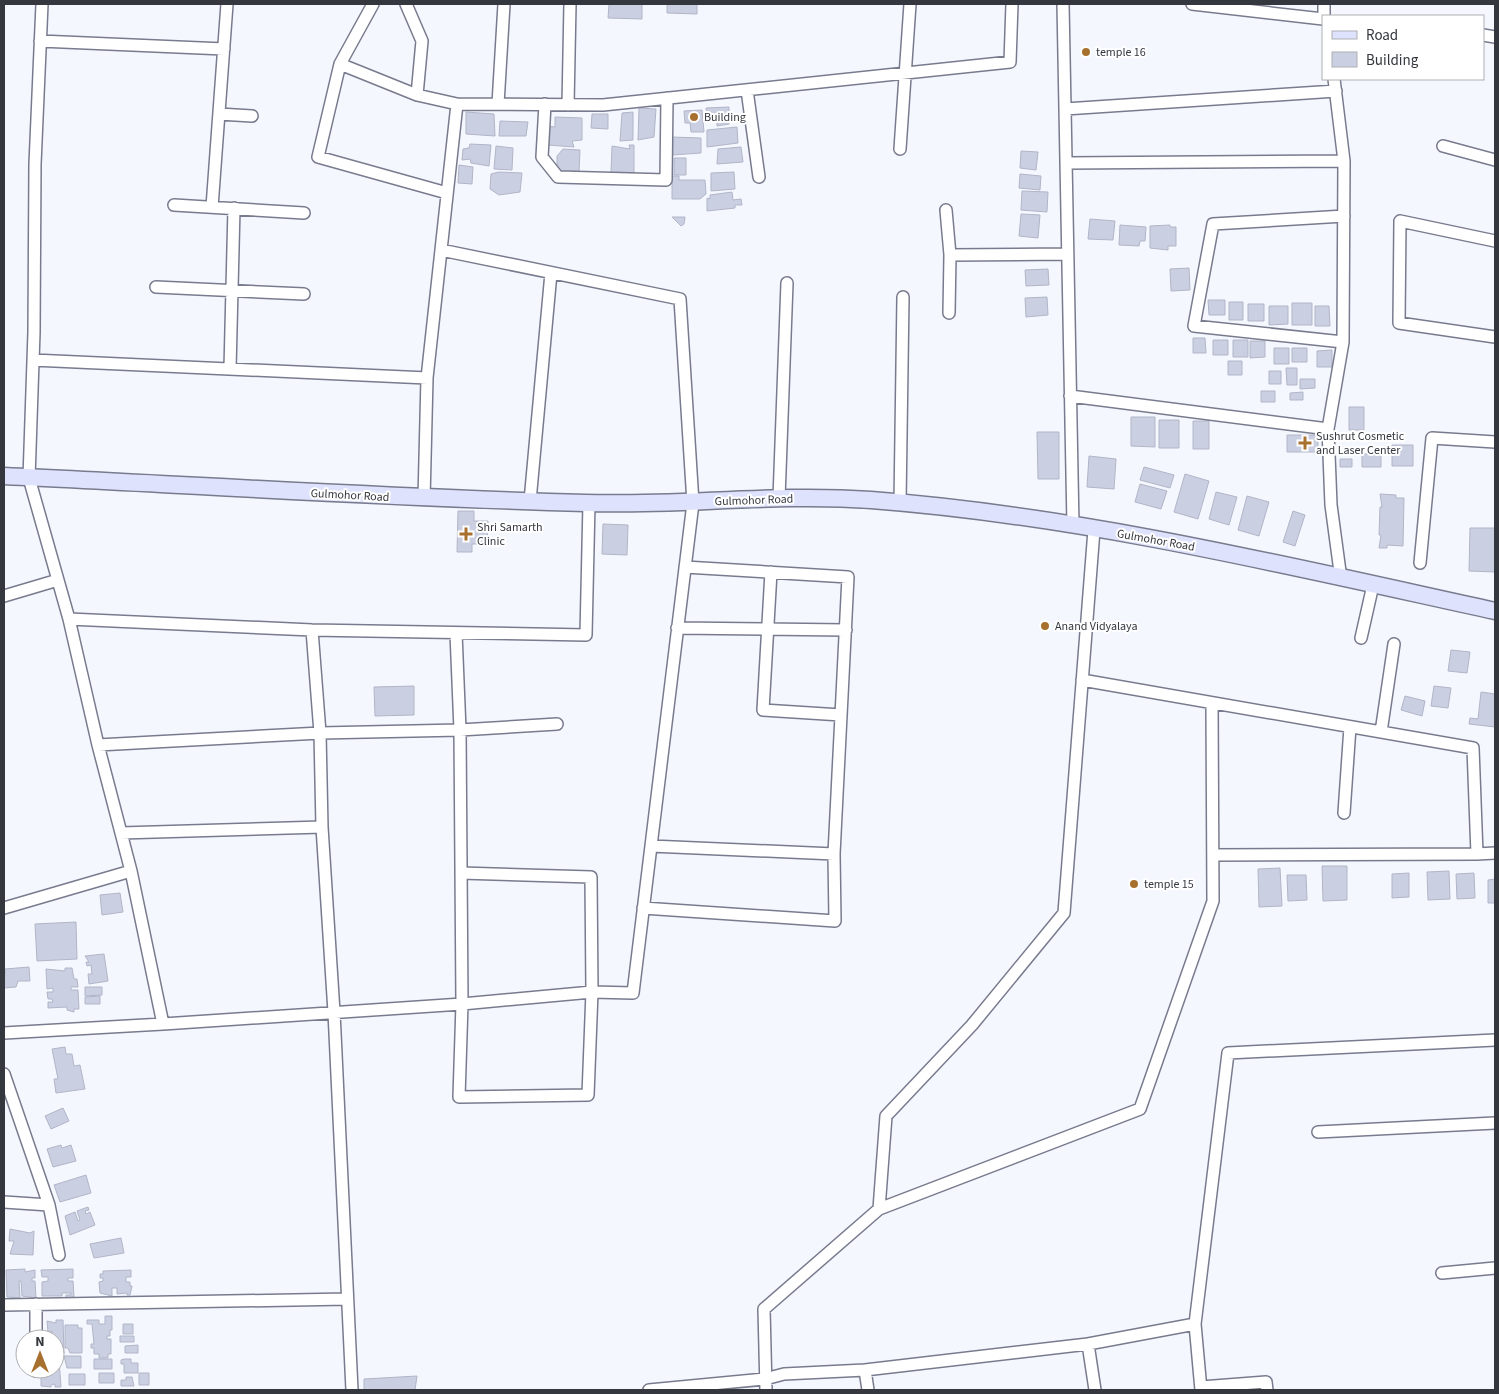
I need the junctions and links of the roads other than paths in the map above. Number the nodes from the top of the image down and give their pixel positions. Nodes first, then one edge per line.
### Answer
1 (42, 4) edge
2 (227, 4) edge
3 (373, 4) edge
4 (406, 4) edge
5 (504, 4) edge
6 (570, 4) edge
7 (910, 4) edge
8 (1012, 4) edge
9 (1063, 4) edge
10 (1192, 4) edge
11 (1322, 17) edge
12 (40, 40) junction
13 (224, 49) junction
14 (340, 64) junction
15 (905, 73) junction
16 (1334, 80) edge
17 (747, 90) junction
18 (1336, 91) junction
19 (417, 95) junction
20 (667, 98) junction
21 (457, 104) junction
22 (498, 104) junction
23 (545, 104) junction
24 (568, 104) junction
25 (1065, 109) junction
26 (219, 114) junction
27 (252, 116) dead end
28 (1443, 146) dead end
29 (900, 149) dead end
30 (1495, 160) edge
31 (1344, 161) junction
32 (1066, 163) junction
33 (759, 177) dead end
34 (447, 193) junction
35 (174, 205) dead end
36 (212, 207) junction
37 (234, 208) junction
38 (946, 210) dead end
39 (304, 213) dead end
40 (1344, 216) junction
41 (1495, 241) edge
42 (441, 250) junction
43 (1067, 254) junction
44 (950, 255) junction
45 (551, 273) junction
46 (786, 283) dead end
47 (156, 287) dead end
48 (230, 291) junction
49 (304, 294) dead end
50 (903, 297) dead end
51 (948, 313) dead end
52 (1495, 337) edge
53 (1343, 342) junction
54 (33, 360) junction
55 (230, 369) junction
56 (427, 378) junction
57 (1070, 396) junction
58 (1328, 429) junction
59 (1495, 442) edge
60 (4, 476) edge
61 (29, 478) junction
62 (424, 498) junction
63 (779, 498) junction
64 (530, 501) junction
65 (693, 502) junction
66 (900, 503) junction
67 (589, 504) junction
68 (1072, 526) junction
69 (1094, 530) junction
70 (1420, 563) dead end
71 (685, 567) junction
72 (771, 572) junction
73 (1341, 579) junction
74 (58, 580) junction
75 (1373, 585) junction
76 (4, 596) edge
77 (1495, 611) edge
78 (69, 619) junction
79 (678, 628) junction
80 (768, 629) junction
81 (312, 630) junction
82 (846, 630) junction
83 (456, 632) junction
84 (1361, 638) dead end
85 (1394, 644) dead end
86 (1082, 680) junction
87 (1212, 704) junction
88 (841, 715) junction
89 (557, 724) dead end
90 (1350, 727) junction
91 (460, 730) junction
92 (1381, 732) junction
93 (320, 733) junction
94 (98, 745) junction
95 (1344, 813) dead end
96 (322, 827) junction
97 (121, 833) junction
98 (651, 846) junction
99 (1495, 853) edge
100 (834, 854) junction
101 (1477, 854) junction
102 (1213, 855) junction
103 (131, 871) junction
104 (461, 873) junction
105 (5, 905) edge
106 (643, 908) junction
107 (592, 992) junction
108 (462, 1004) junction
109 (334, 1012) junction
110 (163, 1024) junction
111 (4, 1033) edge
112 (1495, 1040) edge
113 (4, 1074) edge
114 (1495, 1123) edge
115 (1318, 1132) dead end
116 (4, 1202) edge
117 (49, 1205) junction
118 (879, 1209) junction
119 (59, 1255) dead end
120 (1495, 1268) edge
121 (1442, 1273) dead end
122 (347, 1299) junction
123 (36, 1304) junction
124 (4, 1305) edge
125 (1196, 1324) junction
126 (36, 1329) edge
127 (1088, 1344) junction
128 (865, 1370) junction
129 (766, 1385) edge
130 (1201, 1389) edge
131 (352, 1390) edge
132 (649, 1390) edge
133 (868, 1390) edge
134 (1094, 1390) edge
135 (1267, 1390) edge

1 - 12 street
2 - 13 street
3 - 14 street
4 - 19 street
5 - 22 street
6 - 24 street
7 - 15 street
8 - 15 street
9 - 25 street
10 - 11 street
12 - 13 street
12 - 54 street
13 - 26 street
14 - 19 street
14 - 34 street
15 - 17 street
15 - 29 street
16 - 18 street
17 - 20 street
17 - 33 street
18 - 25 street
18 - 31 street
19 - 21 street
20 - 23 street
20 - 24 street
21 - 22 street
21 - 34 street
22 - 23 street
23 - 24 street
25 - 32 street
26 - 27 street
26 - 36 street
28 - 30 street
31 - 32 street
31 - 40 street
32 - 43 street
34 - 42 street
35 - 36 street
36 - 37 street
37 - 39 street
37 - 48 street
38 - 44 street
40 - 53 street
40 - 53 street
41 - 52 street
42 - 45 street
42 - 56 street
43 - 44 street
43 - 57 street
44 - 51 street
45 - 64 street
45 - 65 street
46 - 63 street
47 - 48 street
48 - 49 street
48 - 55 street
50 - 66 street
53 - 58 street
54 - 55 street
54 - 61 street
55 - 56 street
56 - 62 street
57 - 58 street
57 - 68 street
58 - 73 street
59 - 70 street
60 - 61 street, Gulmohor Road
61 - 62 street, Gulmohor Road
61 - 74 street
62 - 64 street, Gulmohor Road
63 - 65 street, Gulmohor Road
63 - 66 street, Gulmohor Road
64 - 67 street, Gulmohor Road
65 - 67 street, Gulmohor Road
65 - 71 street
66 - 68 street, Gulmohor Road
67 - 83 street
68 - 69 street, Gulmohor Road
69 - 73 street, Gulmohor Road
69 - 86 street
71 - 72 street
71 - 79 street
72 - 80 street
72 - 82 street
73 - 75 street, Gulmohor Road
74 - 76 street
74 - 78 street
75 - 77 street, Gulmohor Road
75 - 84 street
78 - 81 street
78 - 94 street
79 - 80 street
79 - 98 street
80 - 82 street
80 - 88 street
81 - 83 street
81 - 93 street
82 - 88 street
83 - 91 street
85 - 92 street
86 - 87 street
86 - 118 street
87 - 90 street
87 - 102 street
88 - 100 street
89 - 91 street
90 - 92 street
90 - 95 street
91 - 93 street
91 - 104 street
92 - 101 street
93 - 94 street
93 - 96 street
94 - 97 street
96 - 97 street
96 - 109 street
97 - 103 street
98 - 100 street
98 - 106 street
99 - 101 street
100 - 106 street
101 - 102 street
102 - 118 street
103 - 105 street
103 - 110 street
104 - 107 street
104 - 108 street
106 - 107 street
107 - 108 street
107 - 108 street
108 - 109 street
109 - 110 street
109 - 122 street
110 - 111 street
112 - 125 street
113 - 117 street
114 - 115 street
116 - 117 street
117 - 119 street
118 - 129 street
120 - 121 street
122 - 123 street
122 - 131 street
123 - 124 street
123 - 126 street
125 - 127 street
125 - 130 street
127 - 128 street
127 - 134 street
128 - 129 street
128 - 133 street
129 - 132 street
130 - 135 street

